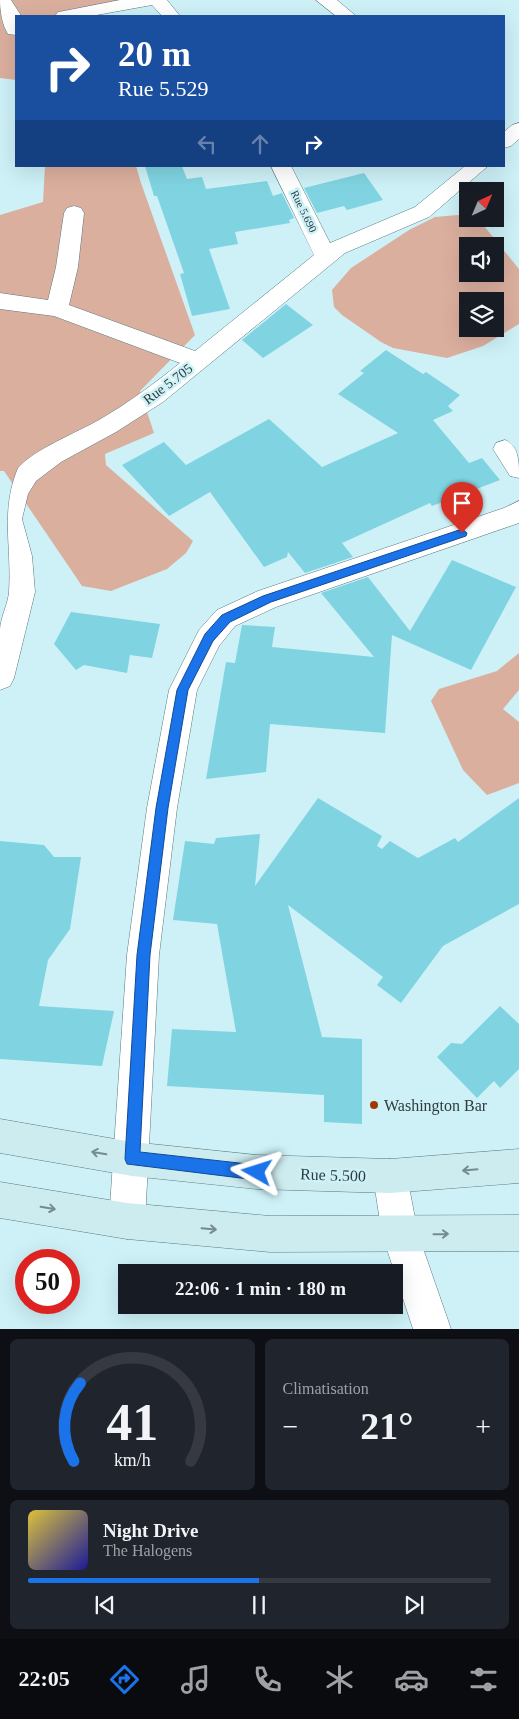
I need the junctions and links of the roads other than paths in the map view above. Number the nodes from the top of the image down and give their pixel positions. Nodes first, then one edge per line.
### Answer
1 (2, 0) edge
2 (149, 0) edge
3 (157, 0) edge
4 (325, 0) edge
5 (69, 15) edge
6 (170, 15) edge
7 (346, 15) edge
8 (10, 33) edge
9 (281, 167) edge
10 (477, 167) edge
11 (74, 213) dead end
12 (326, 257) junction
13 (0, 301) edge
14 (57, 309) junction
15 (198, 361) junction
16 (505, 449) dead end
17 (519, 469) edge
18 (519, 511) edge
19 (0, 678) edge
20 (0, 1136) edge
21 (132, 1159) junction
22 (519, 1166) edge
23 (390, 1176) junction
24 (0, 1200) edge
25 (127, 1221) junction
26 (519, 1233) edge
27 (400, 1234) junction
28 (432, 1329) edge

1 - 8 street
2 - 5 street
3 - 6 street
4 - 7 street
9 - 12 street, Rue 5.690
10 - 12 street, Rue 5.705
11 - 14 street
12 - 15 street, Rue 5.705
13 - 14 street
14 - 15 street
15 - 19 street, Rue 5.705
16 - 17 street
18 - 21 street
21 -> 20 main road, Rue 5.500
21 - 23 main road, Rue 5.500
21 - 25 street
22 -> 23 main road, Rue 5.500
23 - 27 street
24 -> 25 main road
25 -> 27 main road
27 -> 26 main road
27 - 28 street

